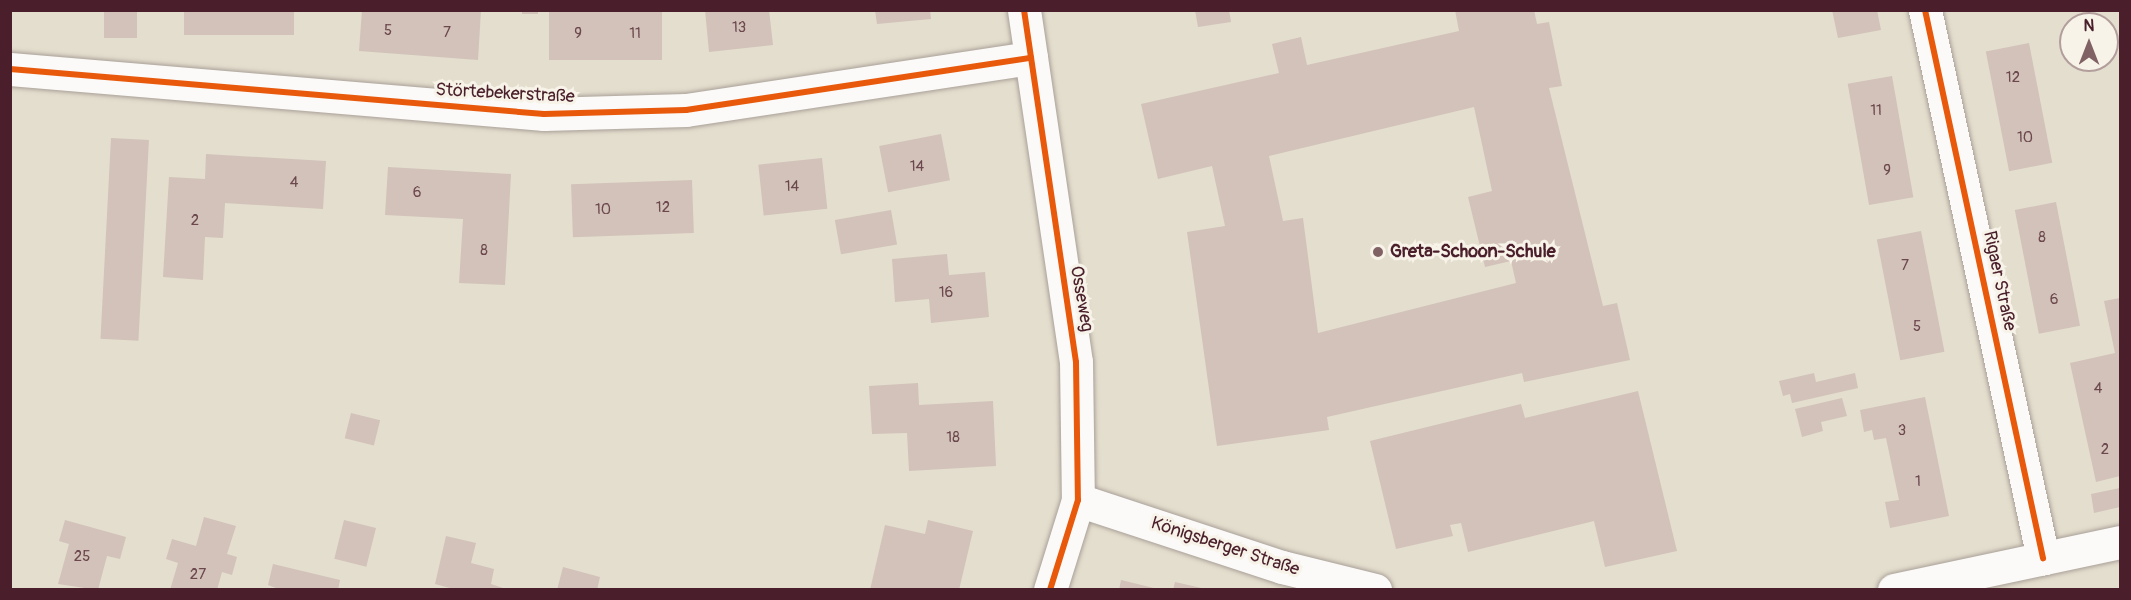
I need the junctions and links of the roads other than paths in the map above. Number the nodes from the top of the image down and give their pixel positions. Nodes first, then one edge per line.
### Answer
1 (1024, 10) edge
2 (1925, 10) edge
3 (1031, 58) junction
4 (10, 69) edge
5 (1078, 500) junction
6 (2121, 542) edge
7 (2043, 558) junction
8 (1050, 590) edge
9 (1375, 590) edge
10 (1894, 590) edge

1 - 3 street, Osseweg
2 - 7 street, Rigaer Straße
3 - 4 street, Störtebekerstraße
3 - 5 street, Osseweg
5 - 8 street, Osseweg
5 - 9 street, Königsberger Straße
6 - 7 street
7 - 10 street

